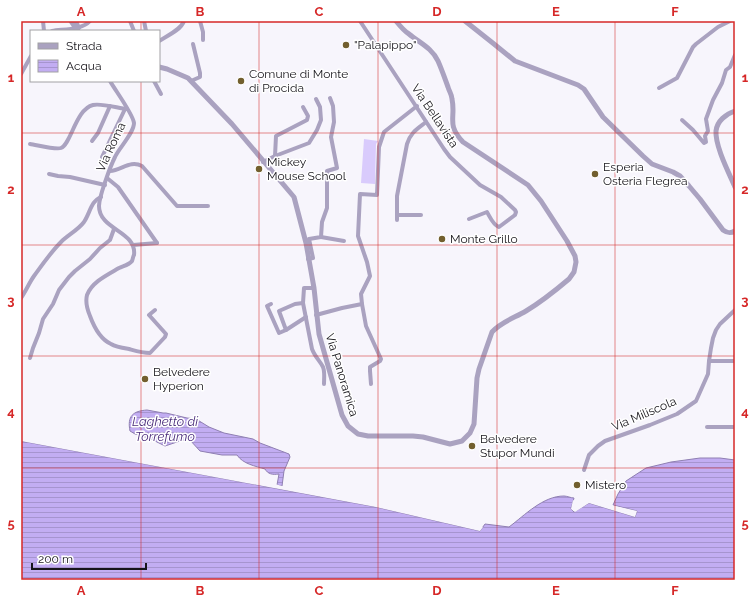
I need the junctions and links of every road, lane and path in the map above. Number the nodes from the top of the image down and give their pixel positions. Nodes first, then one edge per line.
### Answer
1 (90, 21) edge
2 (184, 21) edge
3 (200, 21) edge
4 (360, 21) edge
5 (396, 21) edge
6 (465, 21) edge
7 (730, 21) edge
8 (73, 22) edge
9 (79, 29) edge
10 (66, 30) edge
11 (160, 40) edge
12 (204, 40) dead end
13 (193, 44) dead end
14 (735, 55) edge
15 (30, 58) edge
16 (160, 67) edge
17 (21, 74) edge
18 (191, 81) junction
19 (111, 82) edge
20 (155, 82) edge
21 (660, 88) dead end
22 (161, 94) dead end
23 (330, 98) dead end
24 (316, 99) dead end
25 (110, 106) junction
26 (417, 106) junction
27 (304, 107) dead end
28 (126, 109) junction
29 (735, 111) edge
30 (682, 120) dead end
31 (426, 122) junction
32 (708, 130) junction
33 (716, 131) junction
34 (92, 141) dead end
35 (30, 144) dead end
36 (275, 156) junction
37 (102, 157) dead end
38 (263, 162) junction
39 (110, 170) junction
40 (49, 174) dead end
41 (107, 178) junction
42 (105, 185) junction
43 (735, 188) edge
44 (100, 197) junction
45 (208, 206) dead end
46 (421, 215) dead end
47 (469, 219) dead end
48 (114, 229) junction
49 (735, 231) edge
50 (321, 237) junction
51 (344, 241) dead end
52 (133, 245) junction
53 (308, 259) junction
54 (314, 288) junction
55 (21, 298) edge
56 (303, 303) junction
57 (271, 304) dead end
58 (362, 304) junction
59 (155, 310) dead end
60 (735, 310) edge
61 (316, 314) junction
62 (306, 315) junction
63 (286, 330) junction
64 (30, 358) dead end
65 (709, 361) junction
66 (735, 361) edge
67 (324, 384) dead end
68 (372, 384) dead end
69 (708, 427) dead end
70 (735, 428) edge
71 (584, 470) dead end

1 - 9 street
2 - 11 street
3 - 12 street
4 - 26 street, Via Bellavista
5 - 61 street, Via Panoramica
6 - 49 street
7 - 21 street
8 - 9 street
9 - 10 street
13 - 18 street
14 - 32 street
15 - 17 street
16 - 18 street, Via Panoramica
18 - 38 street, Via Panoramica
19 - 28 street, Via Roma
20 - 22 street
23 - 50 street
24 - 36 street
25 - 28 street
25 - 34 street
25 - 35 street
26 - 31 street, Via Bellavista
26 - 58 street
27 - 36 street
28 - 37 street
28 - 39 street, Via Roma
29 - 33 street
30 - 32 street
31 - 46 street
31 - 47 street, Via Bellavista
32 - 33 street
33 - 43 street
36 - 38 street
38 - 53 street, Via Panoramica
39 - 41 street, Via Roma
39 - 45 street
40 - 42 street
41 - 42 street, Via Roma
41 - 52 street
42 - 44 street, Via Roma
44 - 48 street, Via Roma
44 - 55 street
48 - 52 street, Via Roma
48 - 64 street
50 - 51 street
50 - 53 street
52 - 59 street
53 - 54 street, Via Panoramica
54 - 56 street
54 - 61 street, Via Panoramica
56 - 62 street
56 - 63 street
57 - 63 street
58 - 61 street
58 - 68 street
60 - 65 street, Via Miliscola
61 - 62 street
62 - 63 street
62 - 67 street
65 - 66 street
65 - 71 street, Via Miliscola
69 - 70 street

